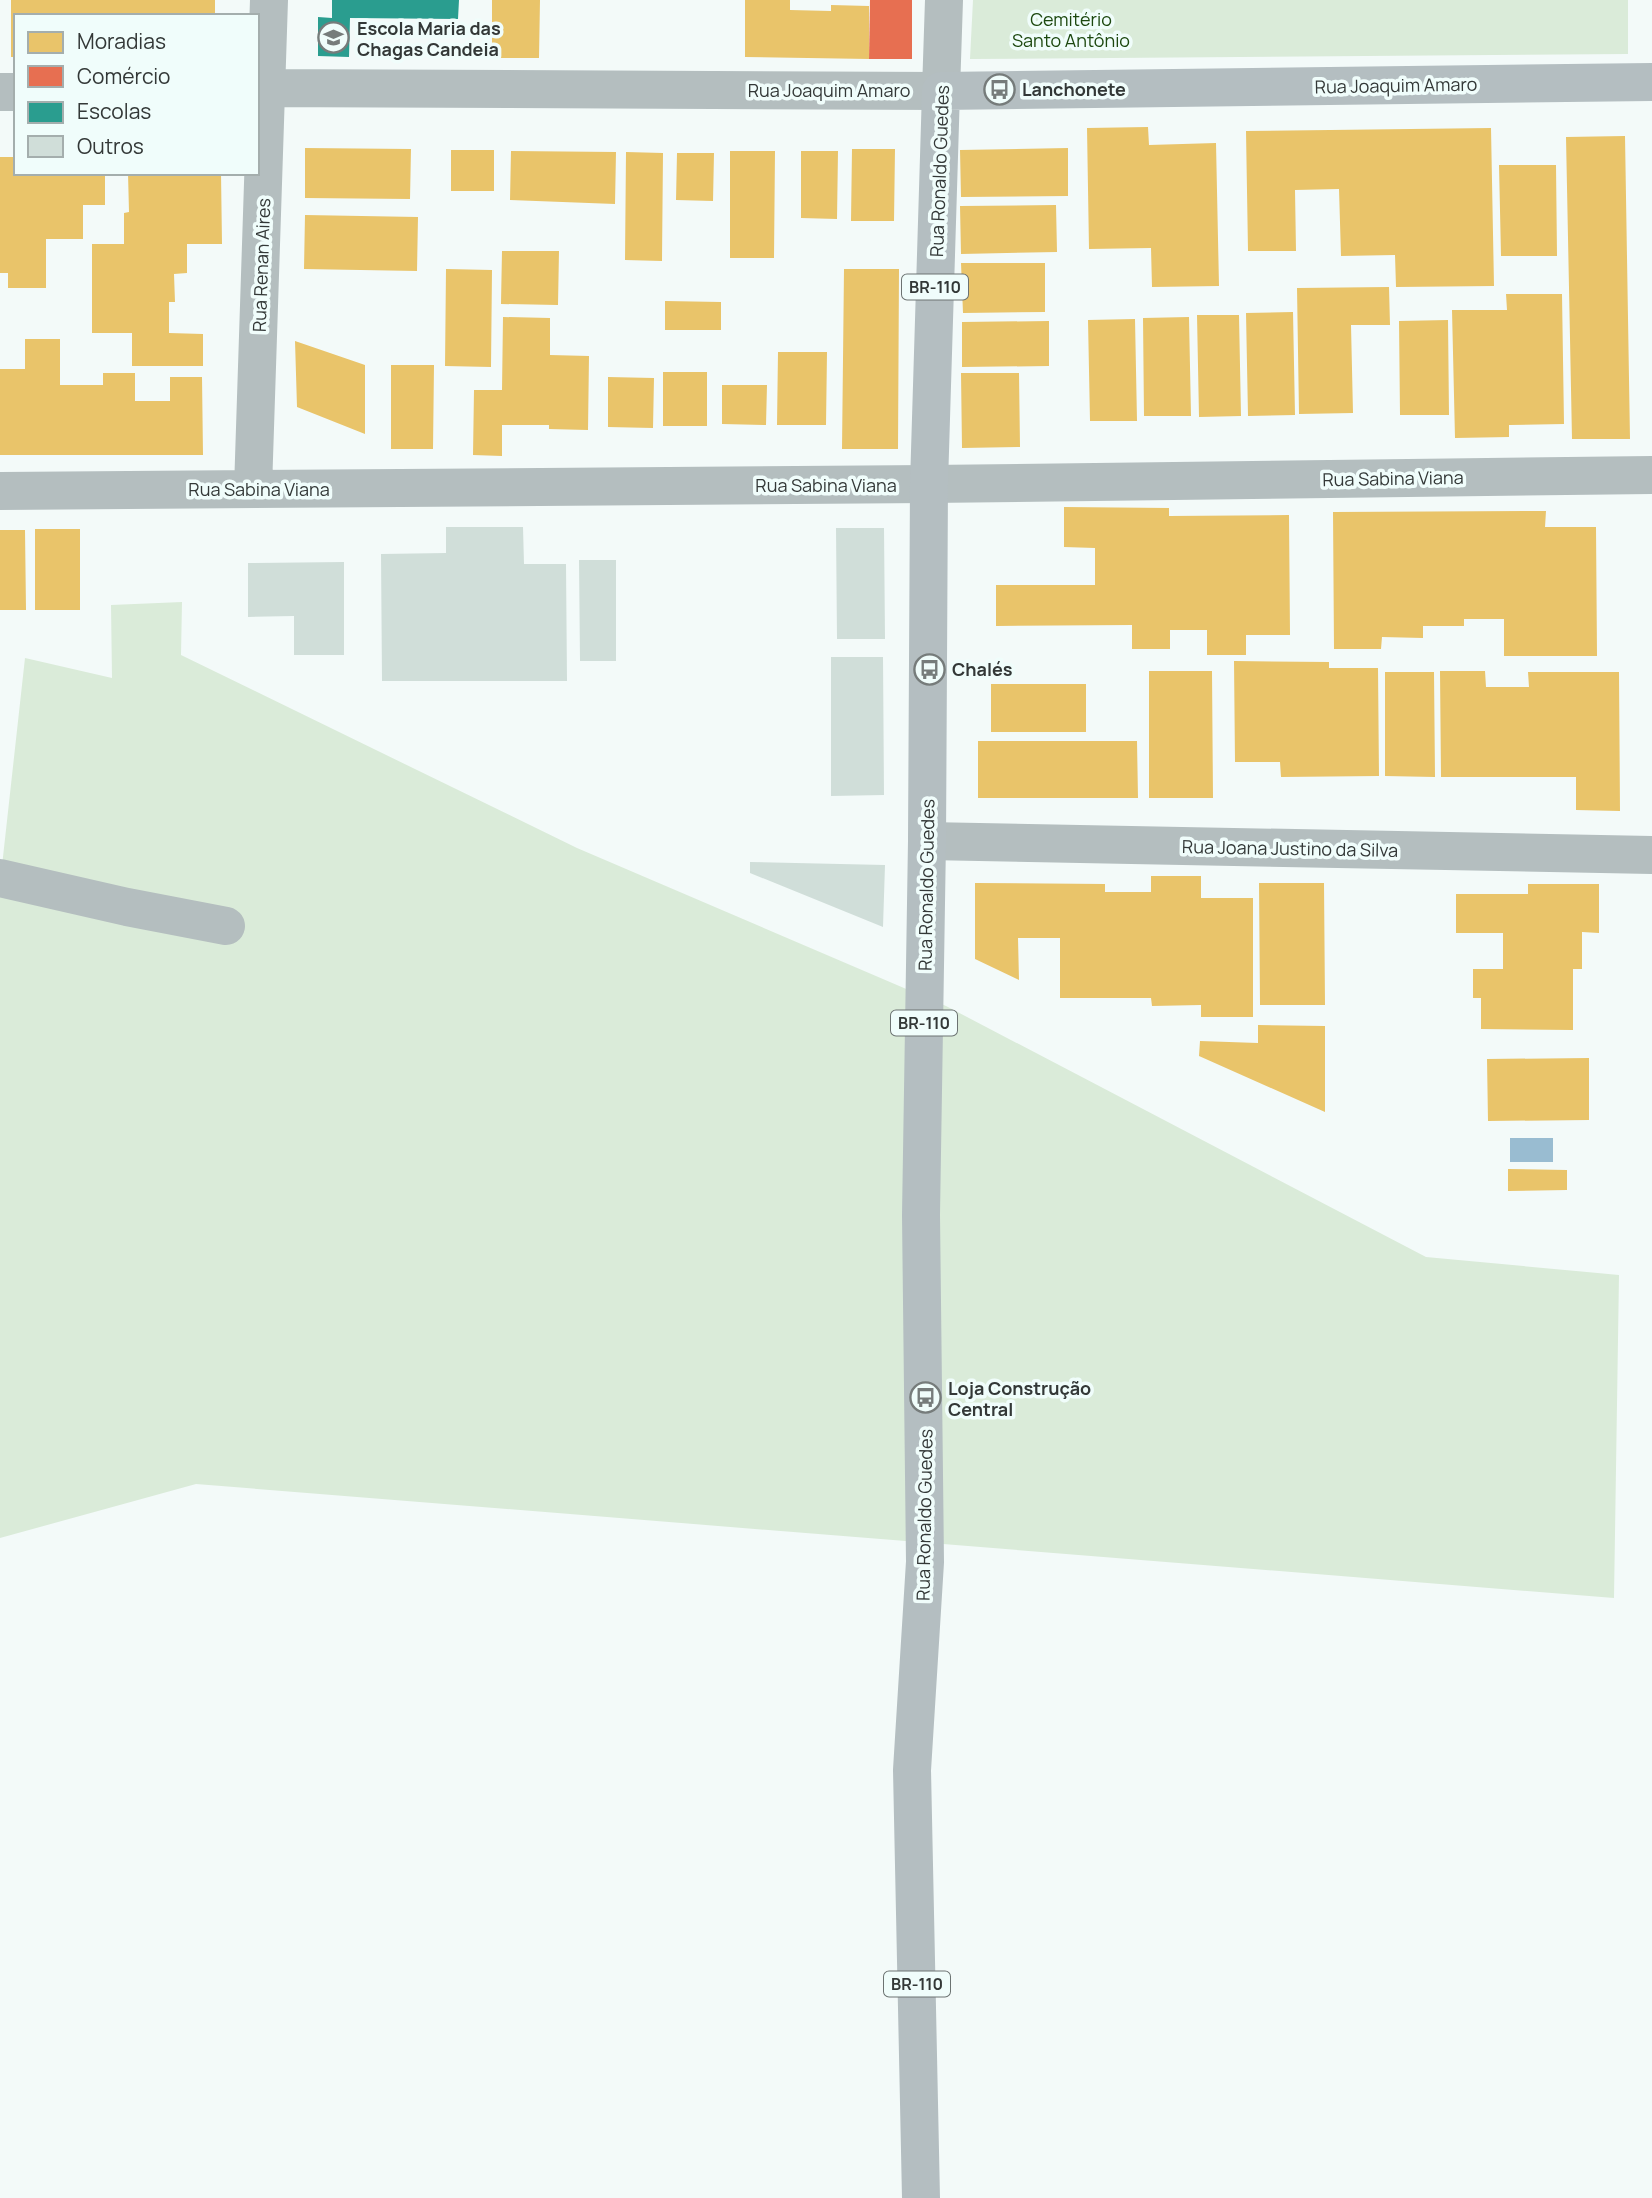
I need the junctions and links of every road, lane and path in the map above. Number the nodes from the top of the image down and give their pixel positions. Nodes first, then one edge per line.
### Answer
1 (269, 0) edge
2 (944, 0) edge
3 (1652, 82) edge
4 (262, 88) edge
5 (941, 91) junction
6 (1652, 475) edge
7 (929, 484) junction
8 (253, 489) junction
9 (0, 491) edge
10 (927, 841) junction
11 (1652, 855) edge
12 (0, 878) edge
13 (226, 926) dead end
14 (921, 2198) edge

1 - 4 street, Rua Renan Aires
2 - 5 street, Rua Ronaldo Guedes / BR-110
3 - 5 main road, Rua Joaquim Amaro
4 - 5 street, Rua Joaquim Amaro
4 - 8 street, Rua Renan Aires
5 - 7 main road, Rua Ronaldo Guedes / BR-110
6 - 7 street, Rua Sabina Viana
7 - 8 street, Rua Sabina Viana
7 - 10 main road, Rua Ronaldo Guedes / BR-110
8 - 9 street, Rua Sabina Viana
10 - 11 street, Rua Joana Justino da Silva
10 - 14 main road, Rua Ronaldo Guedes / BR-110
12 - 13 street

